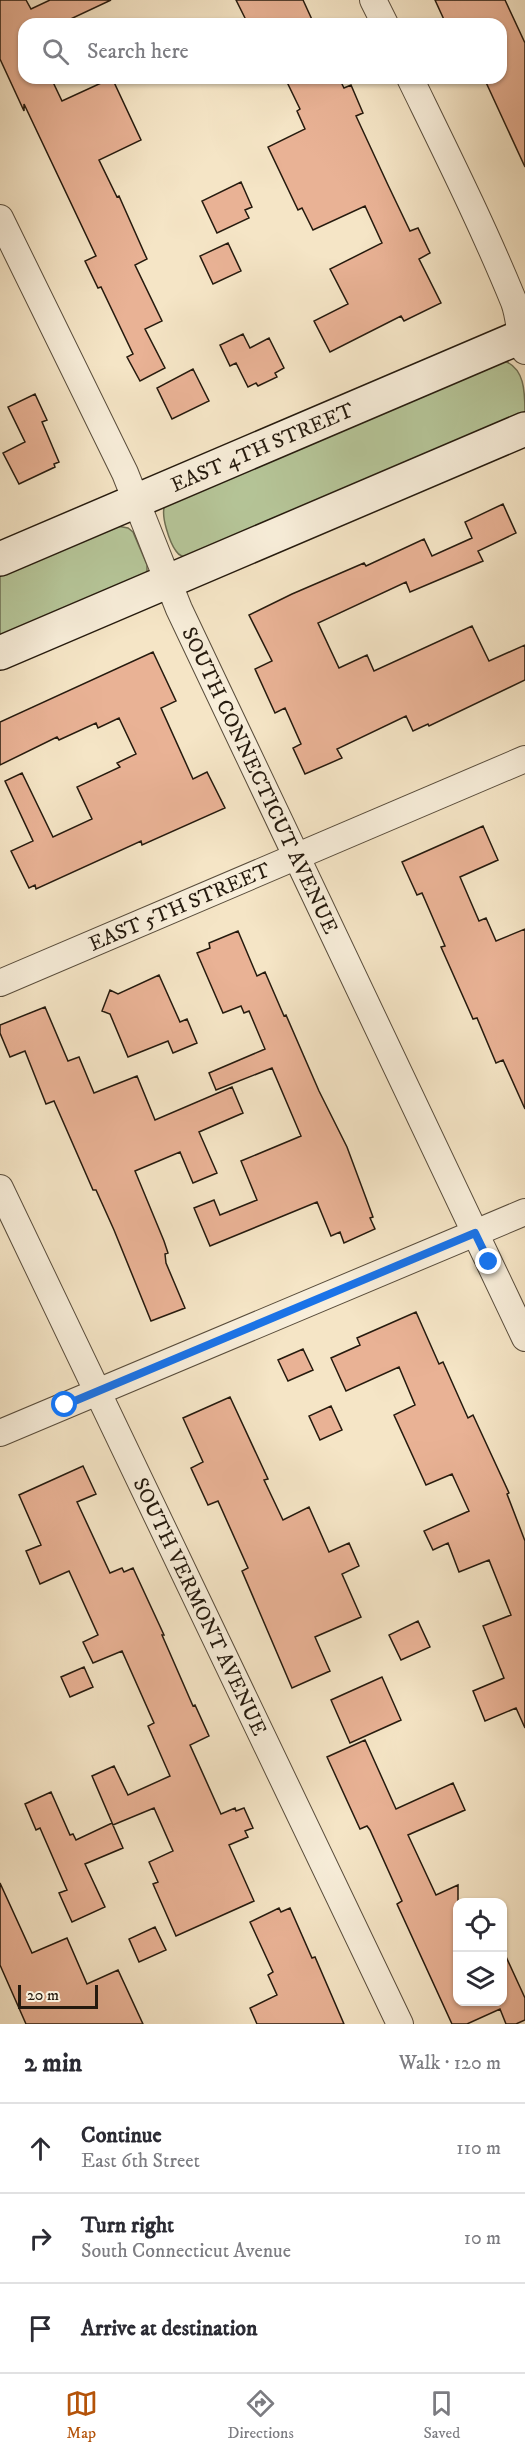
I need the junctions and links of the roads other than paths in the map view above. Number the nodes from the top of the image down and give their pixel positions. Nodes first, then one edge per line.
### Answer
1 (373, 0) edge
2 (382, 18) edge
3 (413, 84) edge
4 (0, 218) edge
5 (523, 341) edge
6 (525, 429) edge
7 (136, 501) junction
8 (0, 559) edge
9 (168, 580) junction
10 (0, 652) edge
11 (525, 759) edge
12 (296, 858) junction
13 (0, 983) edge
14 (0, 1188) edge
15 (525, 1212) edge
16 (475, 1233) junction
17 (525, 1338) edge
18 (98, 1392) junction
19 (0, 1433) edge
20 (400, 2024) edge

1 - 2 street
3 - 5 street
4 - 7 street, SOUTH CONNECTICUT AVENUE
5 - 7 street, EAST 4TH STREET
6 - 9 street
7 - 8 street, EAST 4TH STREET
7 - 9 street, SOUTH CONNECTICUT AVENUE
9 - 10 street
9 - 12 street, SOUTH CONNECTICUT AVENUE
11 - 12 street, EAST 5TH STREET
12 - 13 street, EAST 5TH STREET
12 - 16 street, SOUTH CONNECTICUT AVENUE
14 - 18 street, SOUTH VERMONT AVENUE
15 - 16 street
16 - 17 street, SOUTH CONNECTICUT AVENUE
16 - 18 street
18 - 19 street
18 - 20 street, SOUTH VERMONT AVENUE

